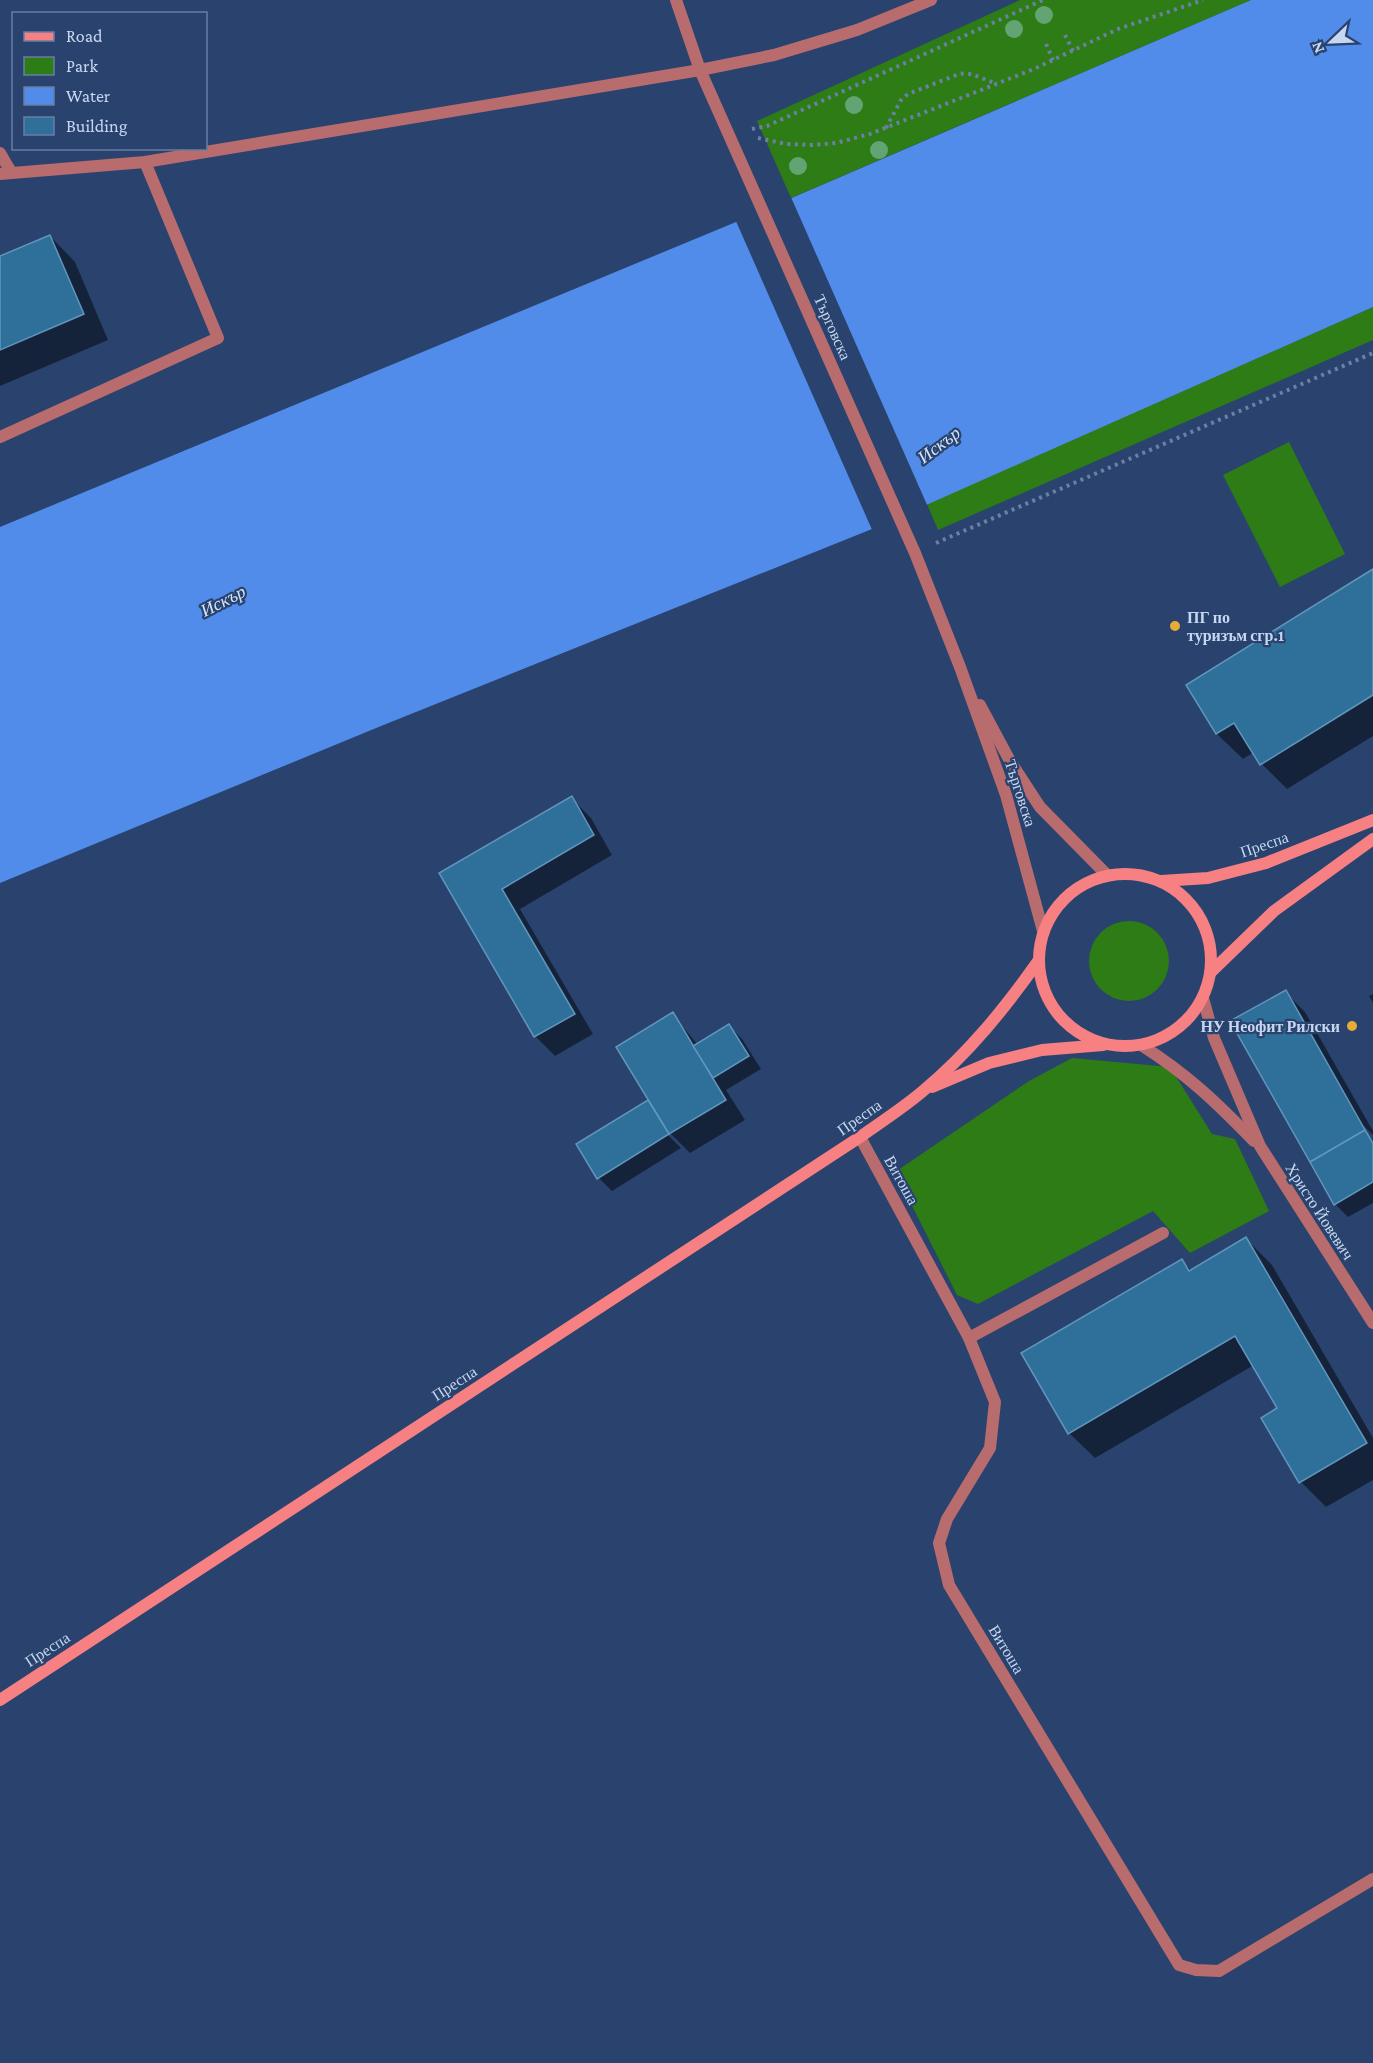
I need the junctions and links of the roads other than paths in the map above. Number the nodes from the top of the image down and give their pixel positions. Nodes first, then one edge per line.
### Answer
1 (676, 0) edge
2 (931, 0) edge
3 (700, 70) junction
4 (0, 153) edge
5 (145, 162) junction
6 (5, 173) edge
7 (0, 437) edge
8 (960, 667) junction
9 (1373, 820) edge
10 (1373, 839) edge
11 (1107, 874) junction
12 (1161, 881) junction
13 (1043, 931) junction
14 (1039, 960) junction
15 (1211, 972) junction
16 (1203, 998) junction
17 (1109, 1044) junction
18 (1141, 1045) junction
19 (923, 1091) junction
20 (860, 1137) junction
21 (1260, 1146) junction
22 (1163, 1233) dead end
23 (1373, 1323) edge
24 (969, 1338) junction
25 (0, 1700) edge
26 (1373, 1879) edge

1 - 3 street, Търговска
2 - 3 street
3 - 5 street
3 - 8 street, Търговска
4 - 6 street
5 - 6 street
5 - 7 street
8 - 11 street, Търговска
8 - 13 street, Търговска
9 - 12 main road, Преспа
10 - 15 main road
11 - 12 main road
11 - 13 main road
12 - 15 main road
13 - 14 main road
14 - 17 main road
14 - 19 main road, Преспа
15 - 16 main road
16 - 18 main road
16 - 21 street, Христо Йовевич
17 - 18 main road
17 - 19 main road, Преспа
18 - 21 street, Христо Йовевич
19 - 20 main road, Преспа
20 - 24 street, Витоша
20 - 25 main road, Преспа
21 - 23 street, Христо Йовевич
22 - 24 street
24 - 26 street, Витоша

